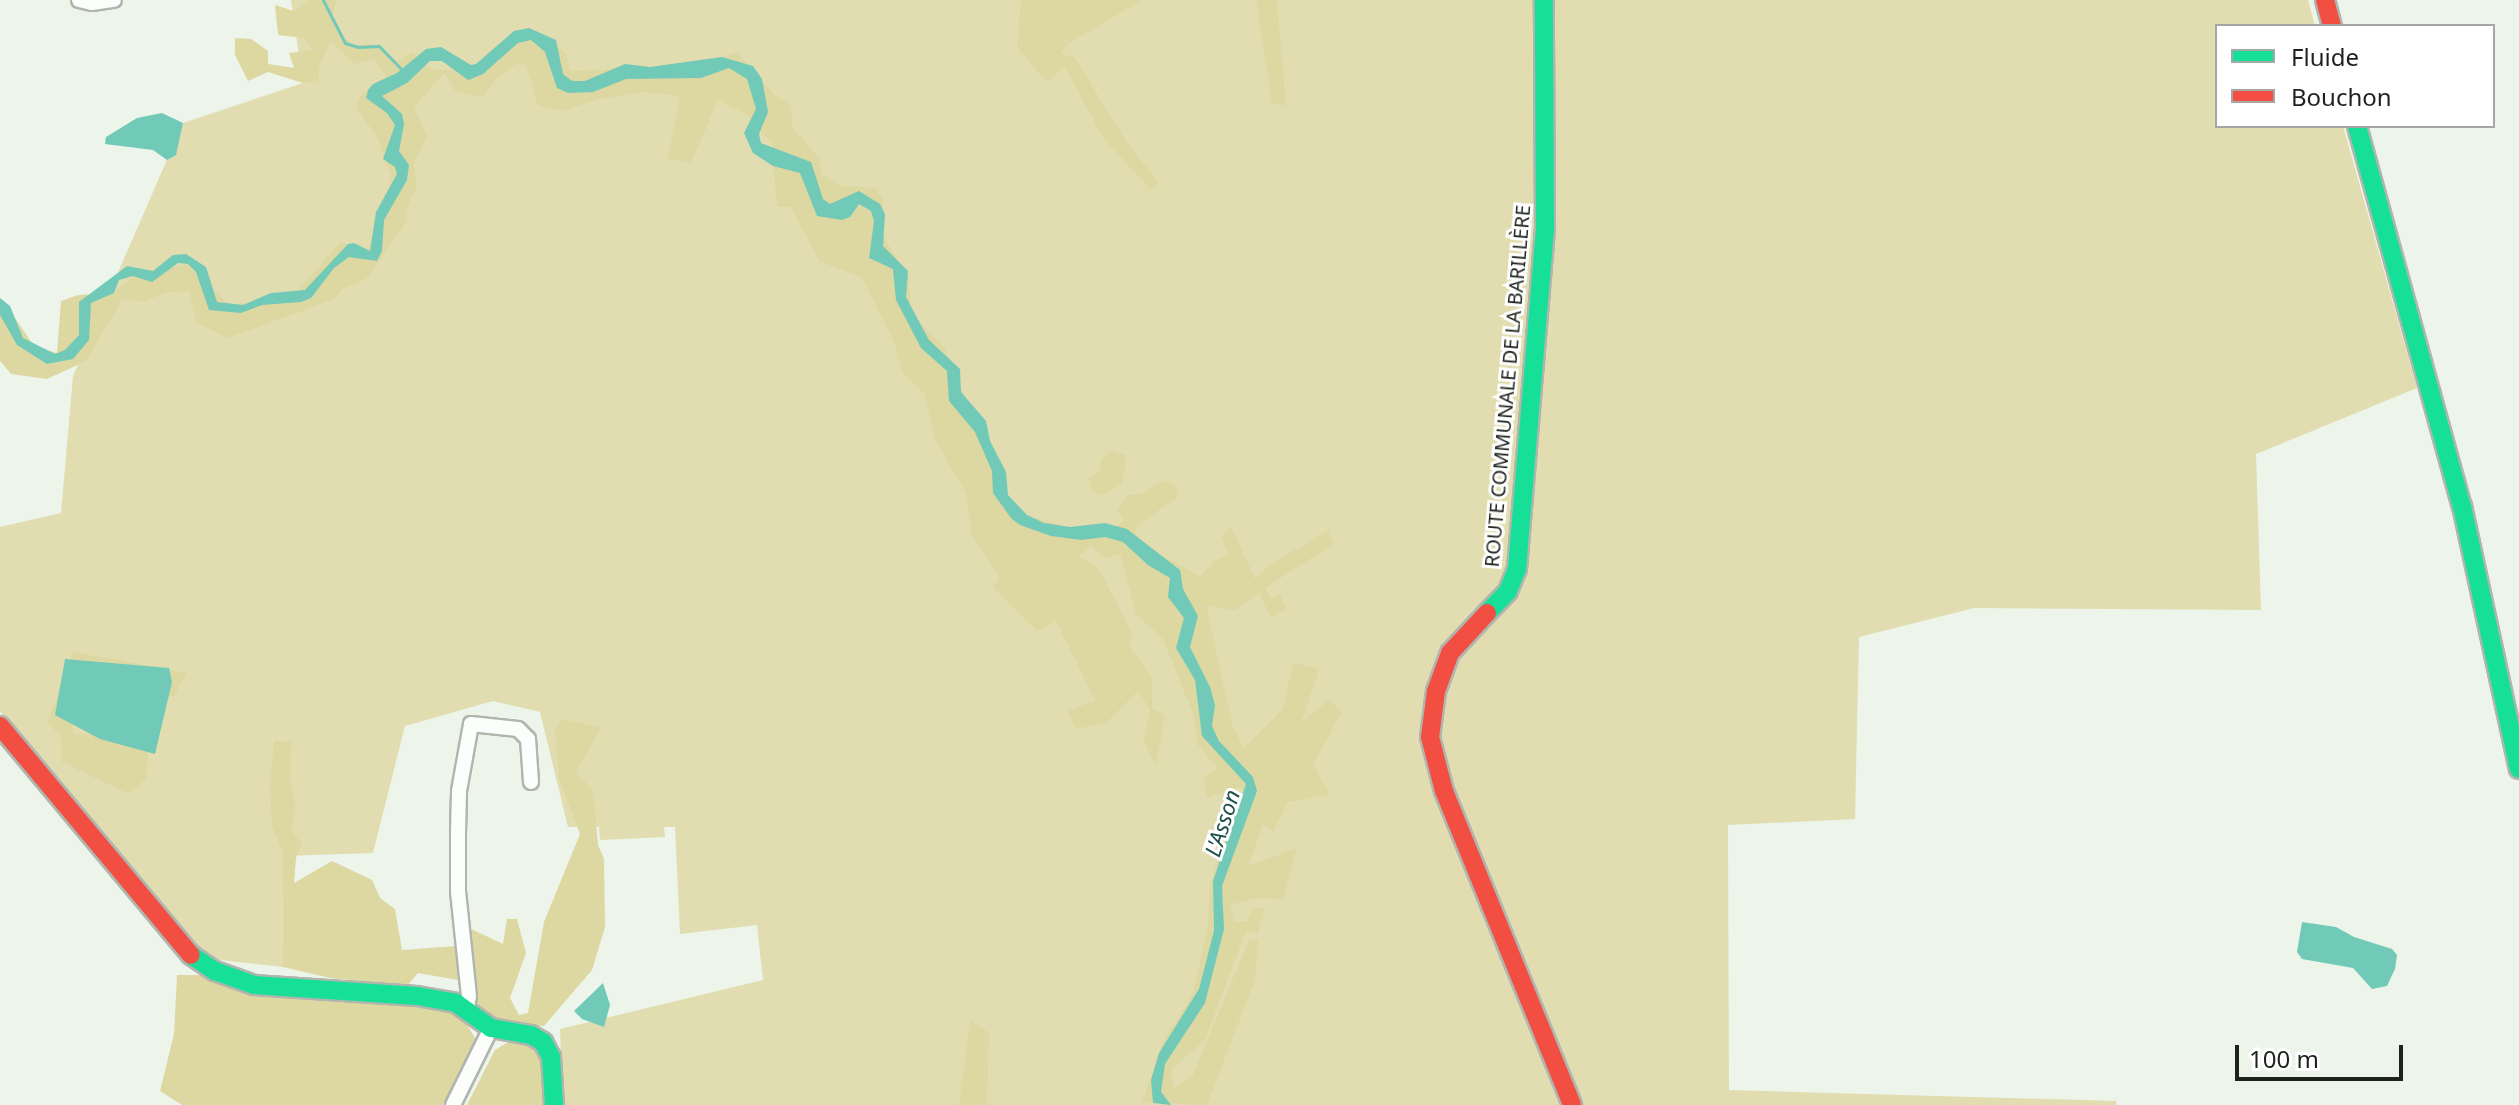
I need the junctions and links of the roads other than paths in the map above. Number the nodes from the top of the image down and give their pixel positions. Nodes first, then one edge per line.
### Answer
1 (79, 0) edge
2 (114, 0) edge
3 (1544, 0) edge
4 (2325, 0) edge
5 (2331, 24) edge
6 (2358, 128) edge
7 (0, 726) edge
8 (2519, 769) edge
9 (531, 782) dead end
10 (467, 1008) junction
11 (491, 1028) junction
12 (453, 1105) edge
13 (554, 1105) edge
14 (1572, 1105) edge

1 - 2 street
3 - 14 street, ROUTE COMMUNALE DE LA BARILLÈRE
4 - 5 street
6 - 8 street
7 - 10 street
9 - 10 street
10 - 11 street
11 - 12 street
11 - 13 street

